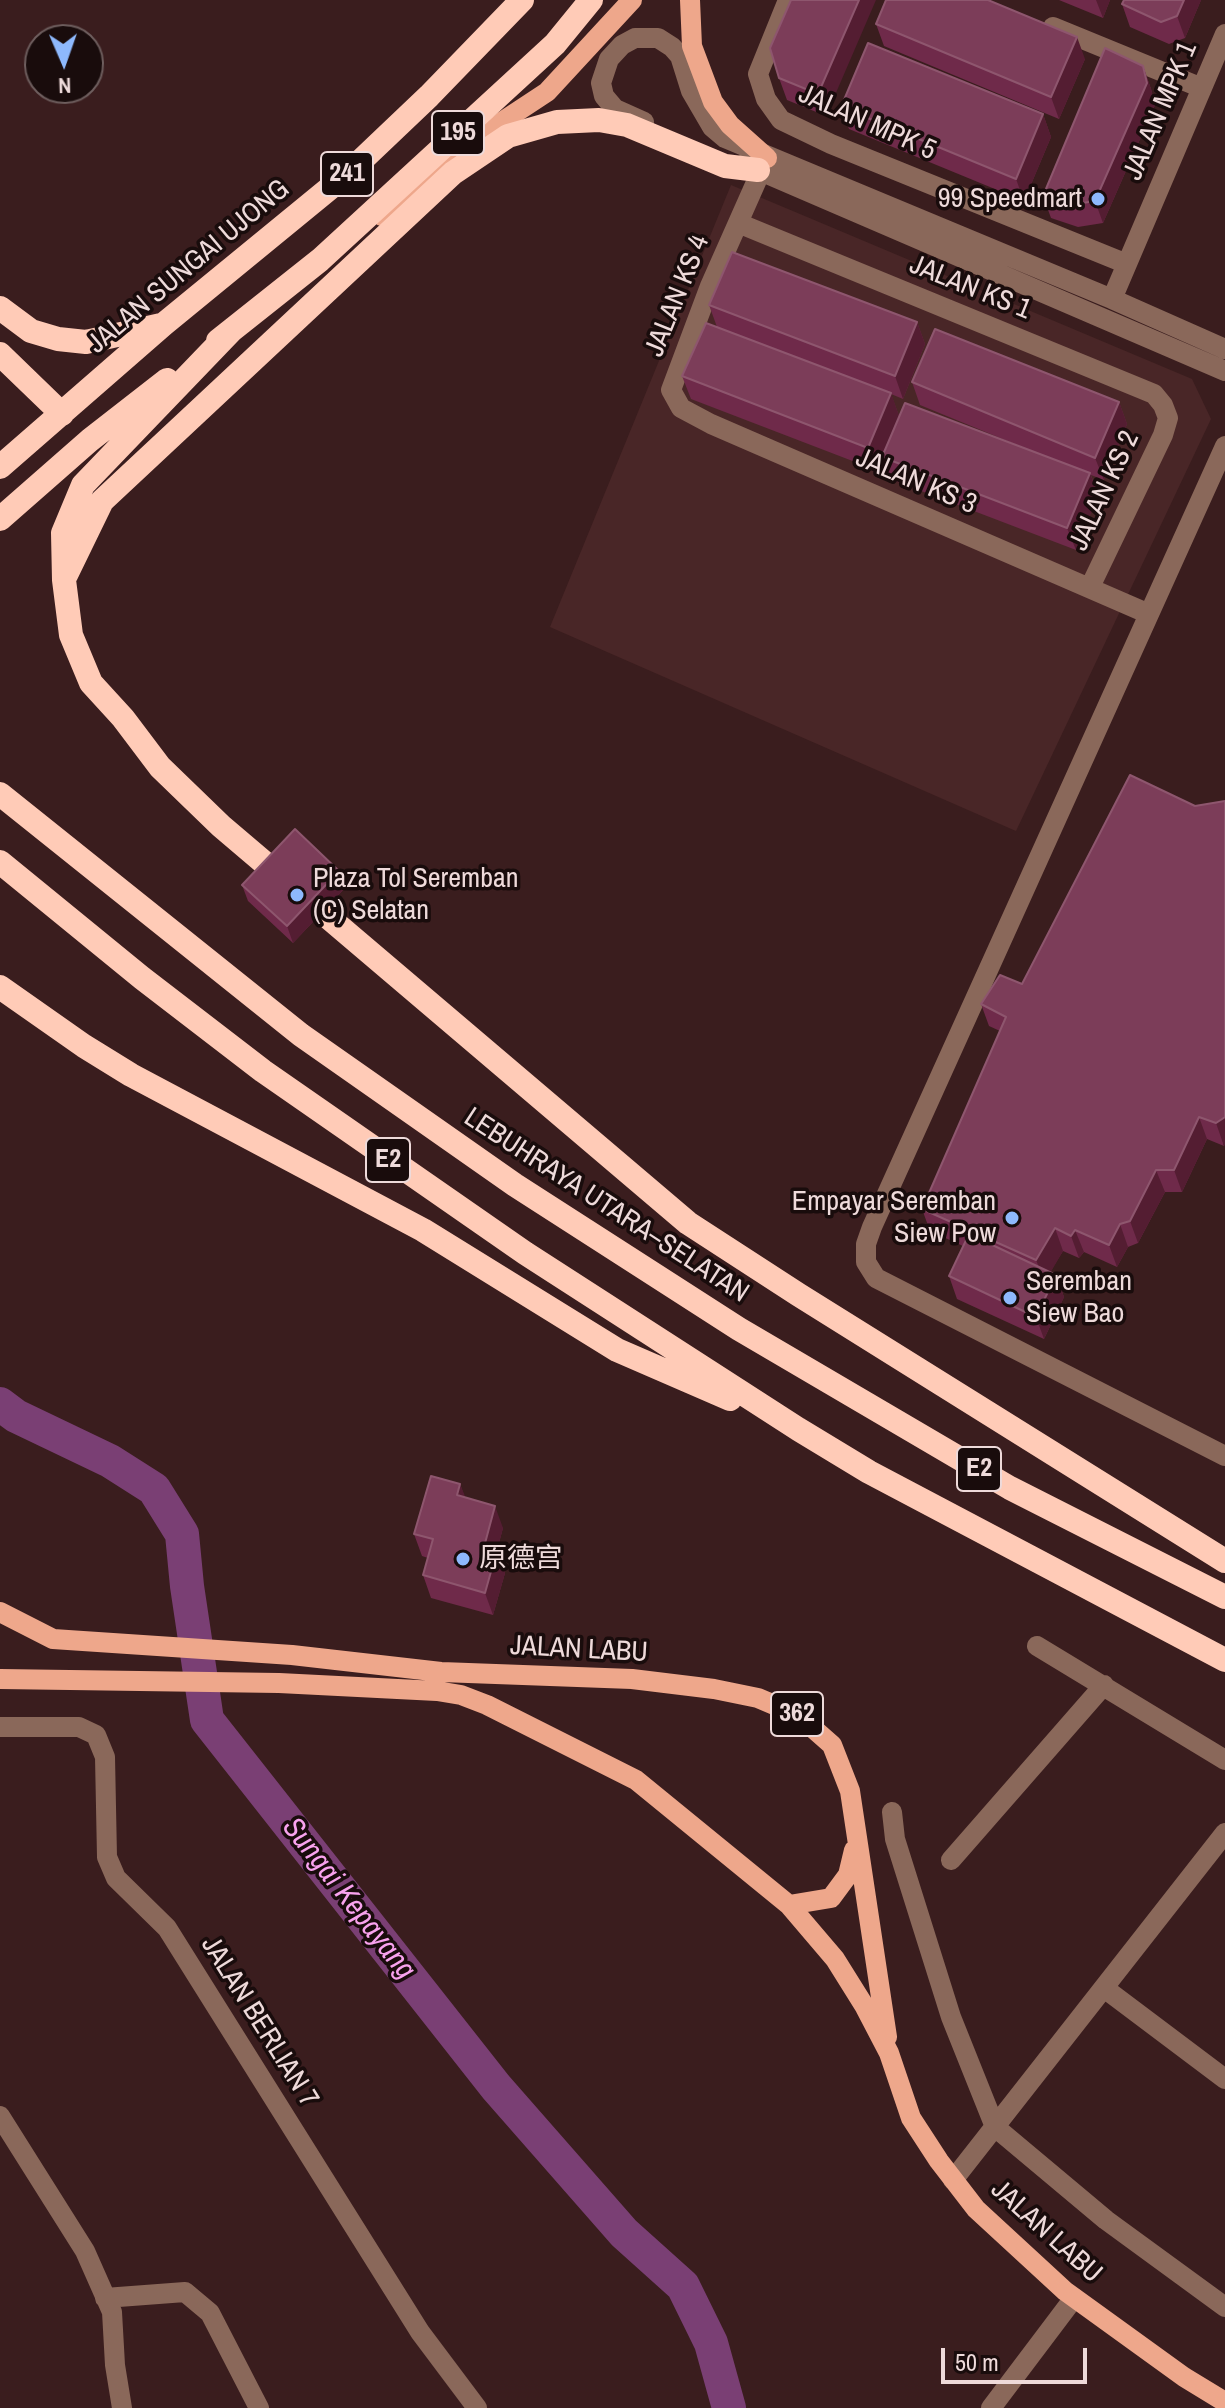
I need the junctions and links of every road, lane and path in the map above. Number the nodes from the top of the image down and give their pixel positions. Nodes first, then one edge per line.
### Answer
1 (591, 0) edge
2 (632, 0) edge
3 (690, 0) edge
4 (788, 0) edge
5 (519, 3) edge
6 (1028, 17) edge
7 (1225, 34) edge
8 (1202, 88) junction
9 (762, 166) junction
10 (738, 223) junction
11 (320, 260) junction
12 (1127, 264) junction
13 (1112, 299) junction
14 (0, 308) edge
15 (164, 324) junction
16 (231, 331) junction
17 (1225, 349) edge
18 (0, 354) edge
19 (1225, 371) edge
20 (671, 390) joint
21 (62, 414) junction
22 (1168, 418) joint
23 (1225, 446) edge
24 (0, 467) edge
25 (0, 519) edge
26 (64, 580) junction
27 (1090, 587) junction
28 (1149, 614) junction
29 (0, 794) edge
30 (0, 862) edge
31 (0, 987) edge
32 (798, 1429) junction
33 (1225, 1456) edge
34 (1225, 1561) edge
35 (1225, 1597) edge
36 (0, 1612) edge
37 (0, 1625) edge
38 (53, 1639) junction
39 (1037, 1646) dead end
40 (1225, 1660) edge
41 (0, 1664) edge
42 (0, 1679) edge
43 (62, 1679) junction
44 (1104, 1685) junction
45 (0, 1727) edge
46 (1225, 1760) edge
47 (892, 1812) dead end
48 (1225, 1833) edge
49 (857, 1838) junction
50 (951, 1860) dead end
51 (789, 1905) junction
52 (1104, 1988) junction
53 (889, 2053) junction
54 (1225, 2079) edge
55 (0, 2116) edge
56 (995, 2127) junction
57 (953, 2180) junction
58 (105, 2298) junction
59 (1074, 2298) junction
60 (1225, 2307) edge
61 (1225, 2402) edge
62 (122, 2408) edge
63 (259, 2408) edge
64 (477, 2408) edge
65 (991, 2408) edge

1 - 11 highway, 195
2 - 11 main road
3 - 9 main road
4 - 12 street, JALAN MPK 5
5 - 15 highway, JALAN SUNGAI UJONG / 241
6 - 8 street
7 - 8 street, JALAN MPK 1
8 - 12 street, JALAN MPK 1
9 - 9 street
9 - 10 street, JALAN KS 4
9 - 13 street
9 - 19 street
9 - 26 highway
10 - 20 street, JALAN KS 4
10 - 22 street, JALAN KS 1
11 - 16 highway
12 - 13 street, JALAN MPK 1
13 - 17 street
14 - 15 highway
15 - 21 highway, JALAN SUNGAI UJONG / 241
16 - 25 highway
16 - 26 highway
18 - 21 highway
20 - 27 street, JALAN KS 3
21 - 24 highway, JALAN SUNGAI UJONG / 241
22 - 27 street, JALAN KS 2
23 - 28 street
26 - 34 highway
27 - 28 street, JALAN KS 3
28 - 33 street
29 - 35 highway, LEBUHRAYA UTARA–SELATAN / E2
30 - 32 highway, E2
31 - 32 highway
32 - 40 highway, E2
36 - 38 main road, JALAN LABU / 362
37 - 38 main road
38 - 49 main road, JALAN LABU / 362
39 - 44 street
41 - 43 main road
42 - 43 main road, JALAN LABU / 362
43 - 51 main road, JALAN LABU / 362
44 - 46 street
44 - 50 street
45 - 64 street, JALAN BERLIAN 7
47 - 56 street
48 - 52 street
49 - 51 main road
49 - 53 main road, JALAN LABU / 362
51 - 53 main road, JALAN LABU / 362
52 - 54 street
52 - 56 street
53 - 57 main road, JALAN LABU / 362
55 - 58 street
56 - 57 street
56 - 60 street
57 - 59 main road, JALAN LABU / 362
58 - 62 street
58 - 63 street
59 - 61 main road, JALAN LABU / 362
59 - 65 street

